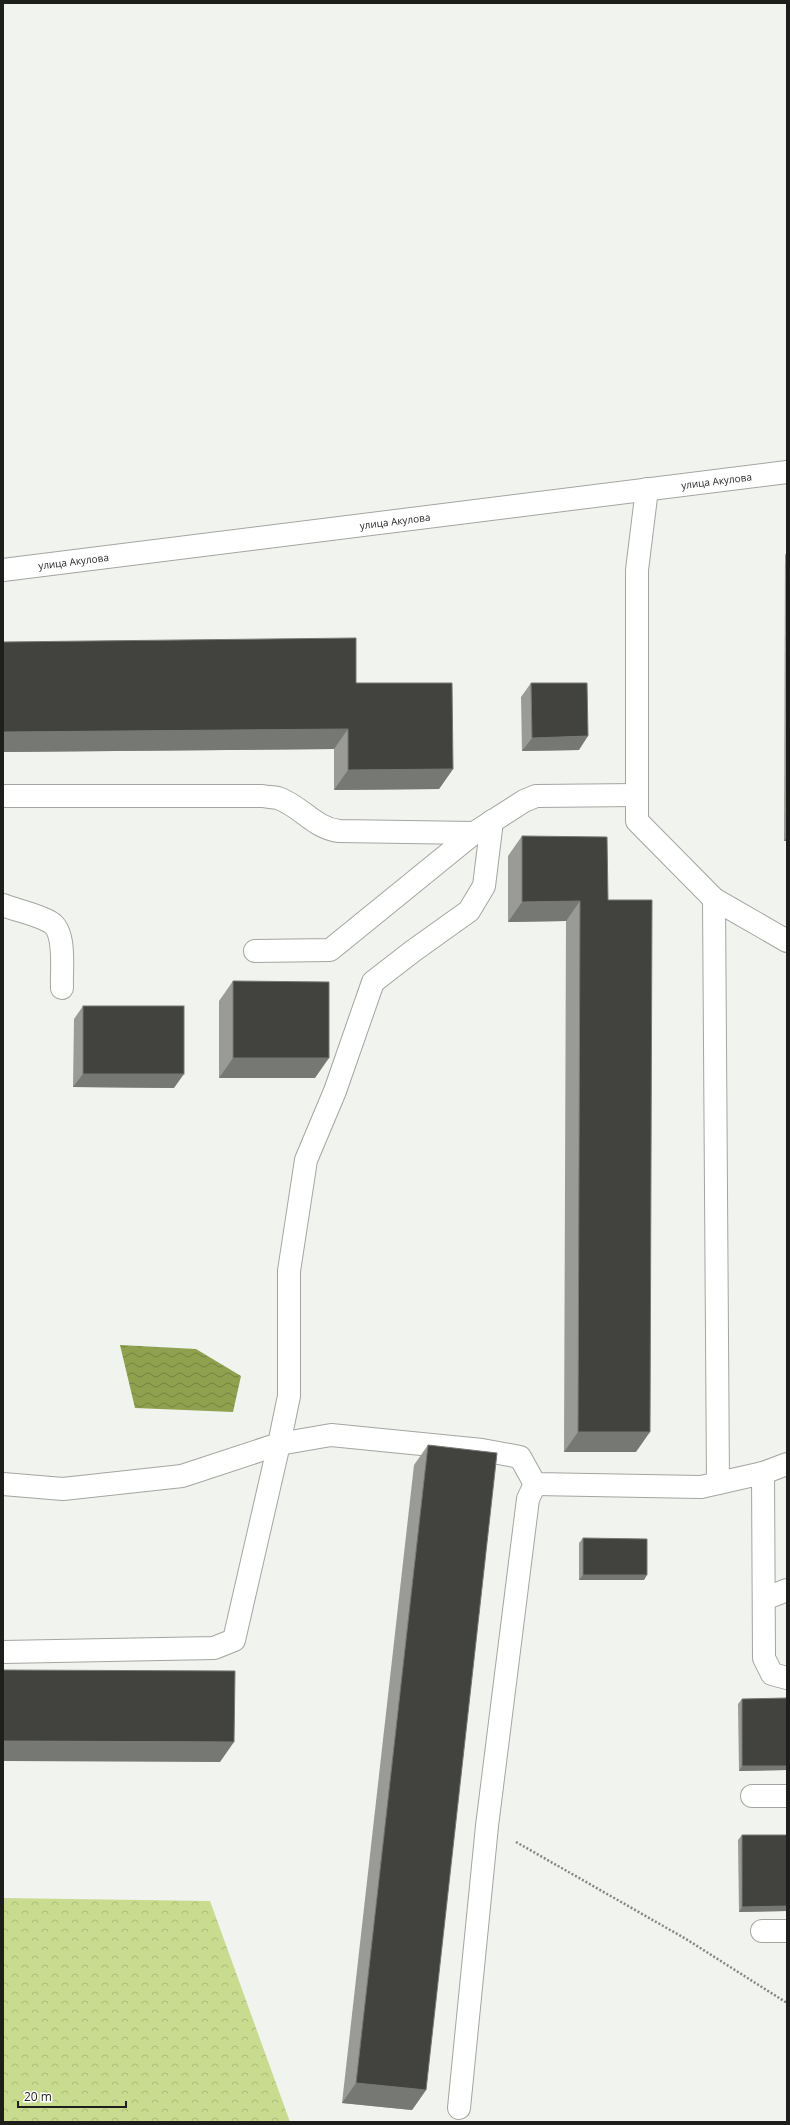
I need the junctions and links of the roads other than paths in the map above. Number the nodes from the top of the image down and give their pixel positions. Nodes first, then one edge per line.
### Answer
1 (787, 472) edge
2 (647, 489) junction
3 (3, 570) edge
4 (637, 795) junction
5 (3, 796) edge
6 (492, 821) junction
7 (474, 833) junction
8 (714, 899) junction
9 (3, 906) edge
10 (787, 941) edge
11 (255, 950) dead end
12 (62, 988) dead end
13 (280, 1444) junction
14 (787, 1464) edge
15 (763, 1473) junction
16 (718, 1483) junction
17 (3, 1484) edge
18 (535, 1484) junction
19 (787, 1590) edge
20 (764, 1600) junction
21 (3, 1652) edge
22 (787, 1678) edge
23 (752, 1796) dead end
24 (787, 1796) edge
25 (762, 1931) dead end
26 (787, 1931) edge
27 (459, 2108) dead end

1 - 2 main road, улица Акулова
2 - 3 main road, улица Акулова
2 - 4 main road
4 - 6 main road
4 - 8 main road
5 - 7 main road
6 - 7 main road
6 - 13 main road
7 - 11 main road
8 - 10 main road
8 - 16 main road
9 - 12 main road
13 - 17 main road
13 - 18 main road
13 - 21 main road
14 - 15 main road
15 - 16 main road
15 - 20 main road
16 - 18 main road
18 - 27 main road
19 - 20 main road
20 - 22 main road
23 - 24 main road
25 - 26 main road

